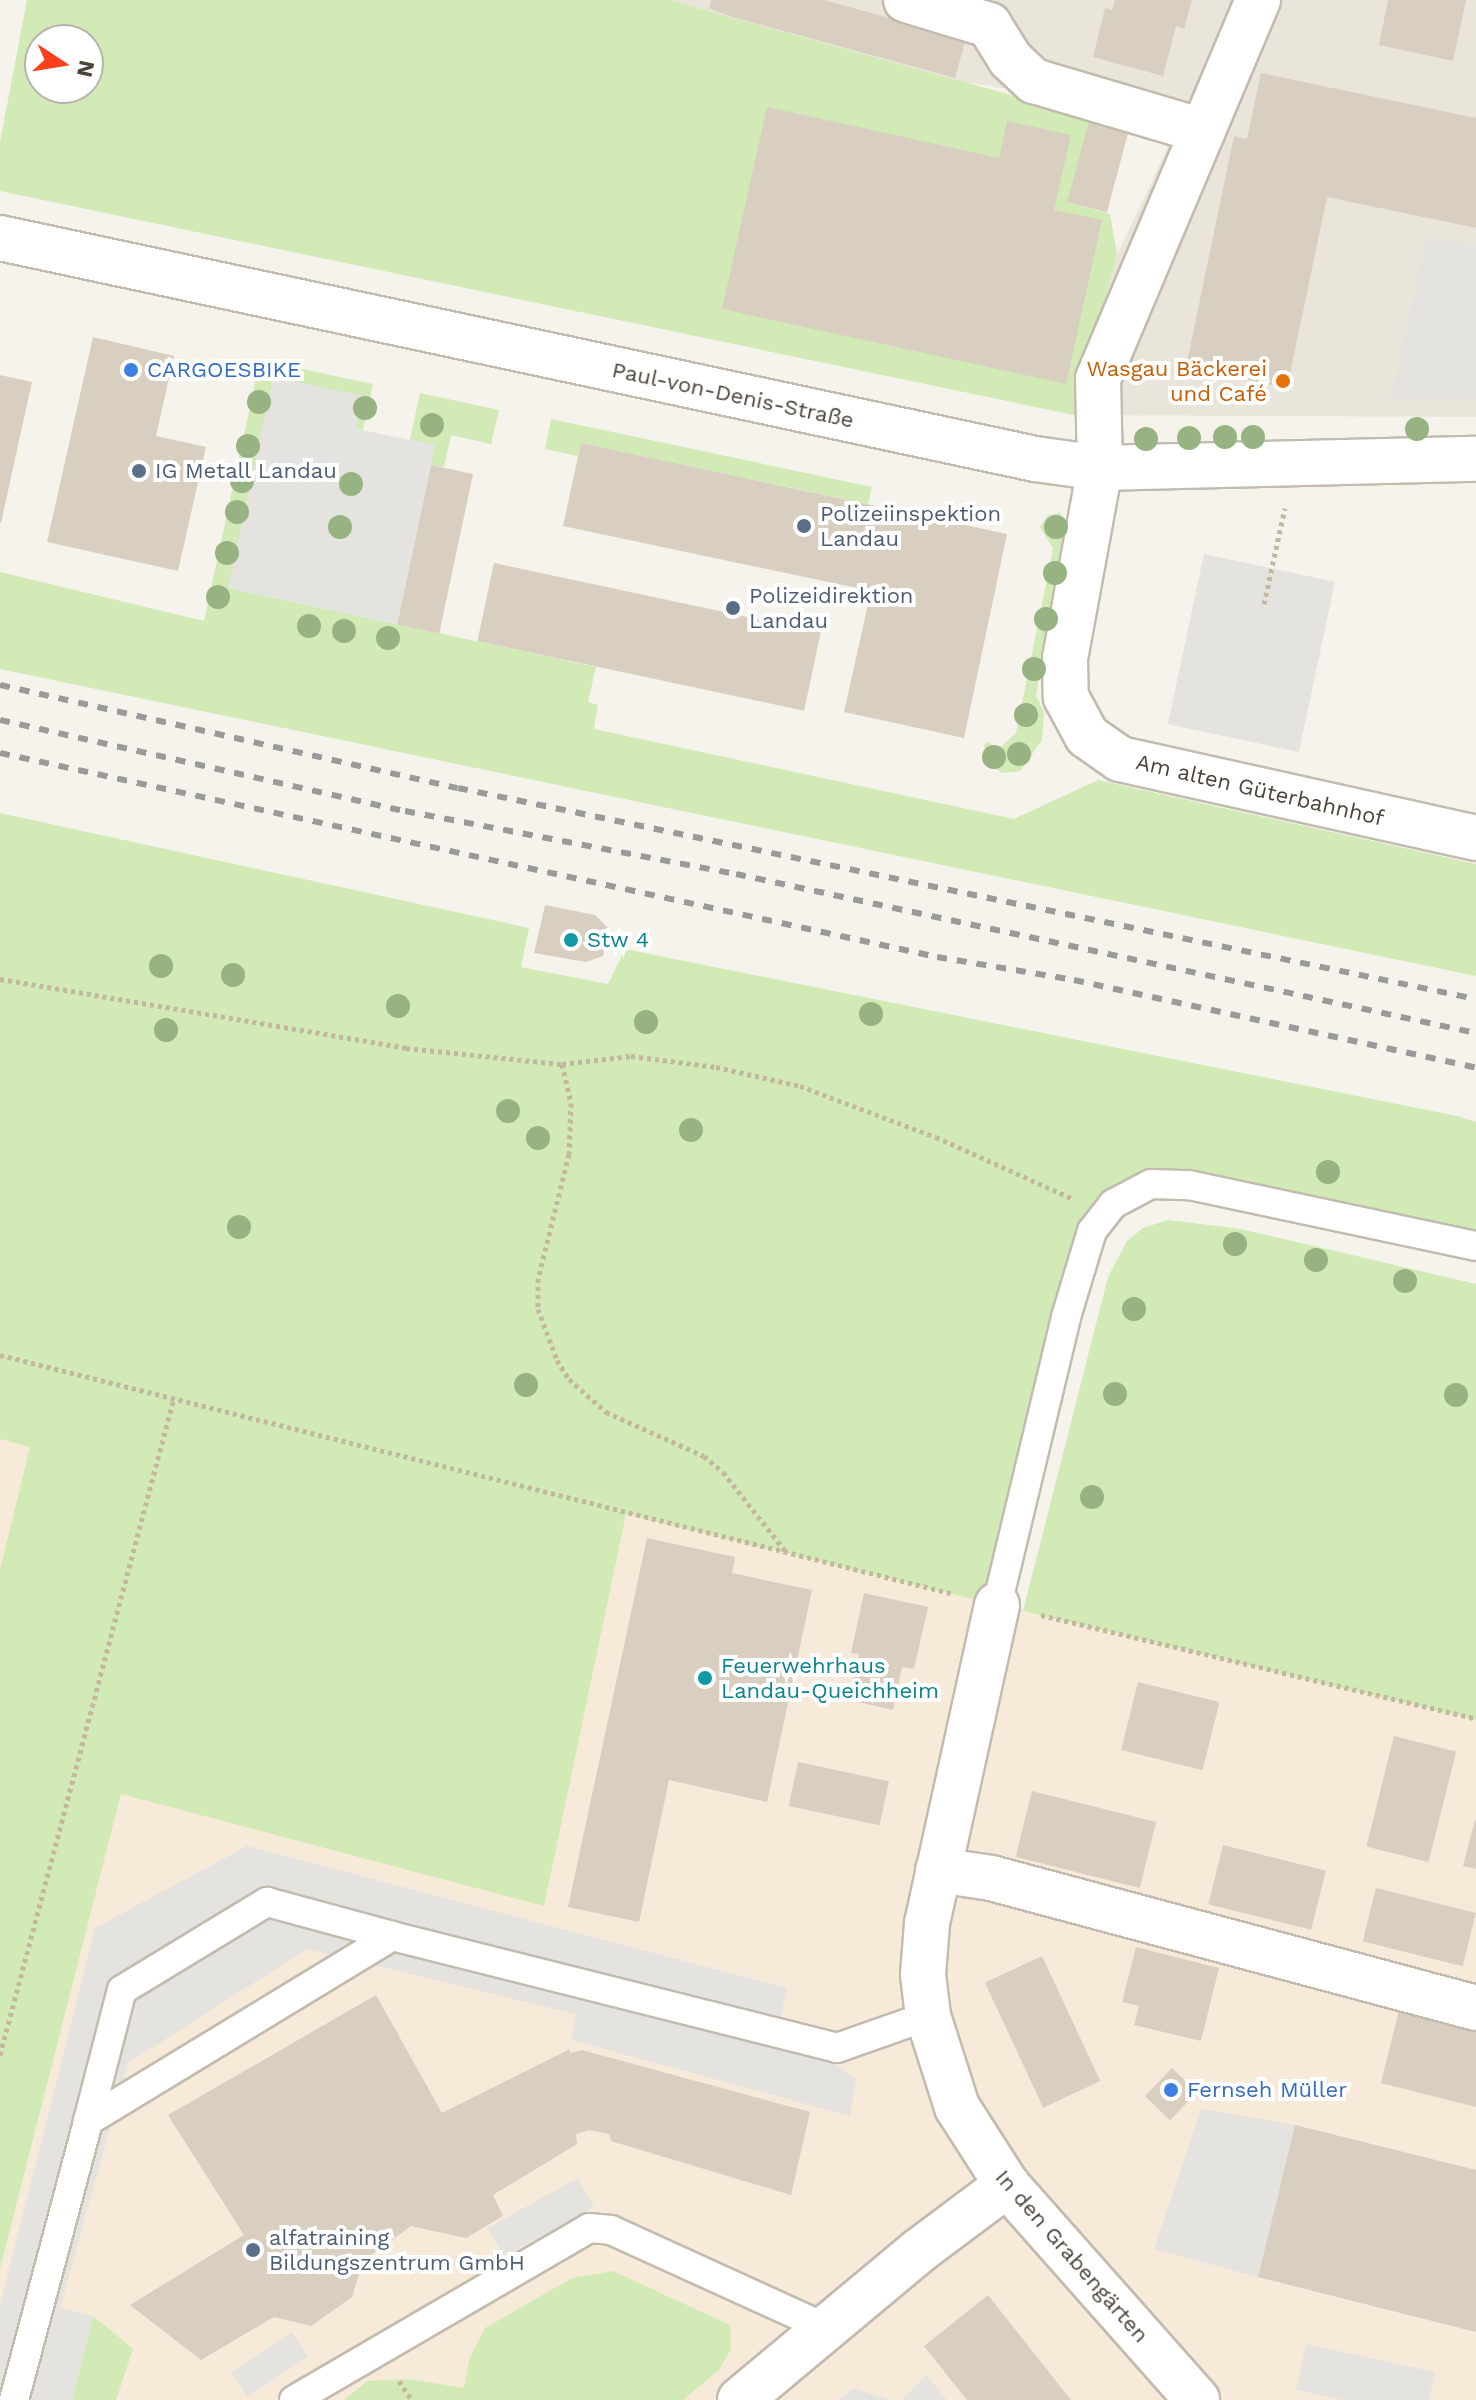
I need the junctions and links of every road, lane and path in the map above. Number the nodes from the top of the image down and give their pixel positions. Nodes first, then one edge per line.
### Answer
1 (906, 0) edge
2 (1258, 0) edge
3 (1203, 131) junction
4 (0, 238) edge
5 (1476, 459) edge
6 (1293, 463) junction
7 (1100, 468) junction
8 (1264, 604) dead end
9 (1476, 838) edge
10 (0, 979) edge
11 (562, 1064) junction
12 (1103, 1213) junction
13 (1476, 1246) edge
14 (0, 1355) edge
15 (174, 1398) junction
16 (786, 1553) junction
17 (997, 1605) junction
18 (1476, 1719) edge
19 (938, 1870) junction
20 (392, 1936) junction
21 (1476, 2008) edge
22 (928, 2016) junction
23 (0, 2055) edge
24 (88, 2121) junction
25 (1007, 2185) junction
26 (826, 2328) junction
27 (14, 2400) edge
28 (294, 2400) edge
29 (740, 2400) edge
30 (1197, 2400) edge

1 - 3 street
2 - 3 street, Am alten Güterbahnhof
3 - 7 street, Am alten Güterbahnhof
4 - 7 street, Paul-von-Denis-Straße
5 - 6 street, Paul-von-Denis-Straße
6 - 7 street, Paul-von-Denis-Straße
6 - 8 path
7 - 9 street, Am alten Güterbahnhof
10 - 11 path
11 - 12 path
11 - 16 path
12 - 13 lane
12 - 17 lane
14 - 15 path
15 - 16 path
15 - 23 path
16 - 17 path
17 - 18 path
17 - 19 street, In den Grabengärten
19 - 21 street
19 - 22 street, In den Grabengärten
20 - 22 lane
20 - 24 lane
20 - 24 lane
22 - 25 street, In den Grabengärten
24 - 27 lane
25 - 26 street
25 - 30 street, In den Grabengärten
26 - 28 lane
26 - 29 street

